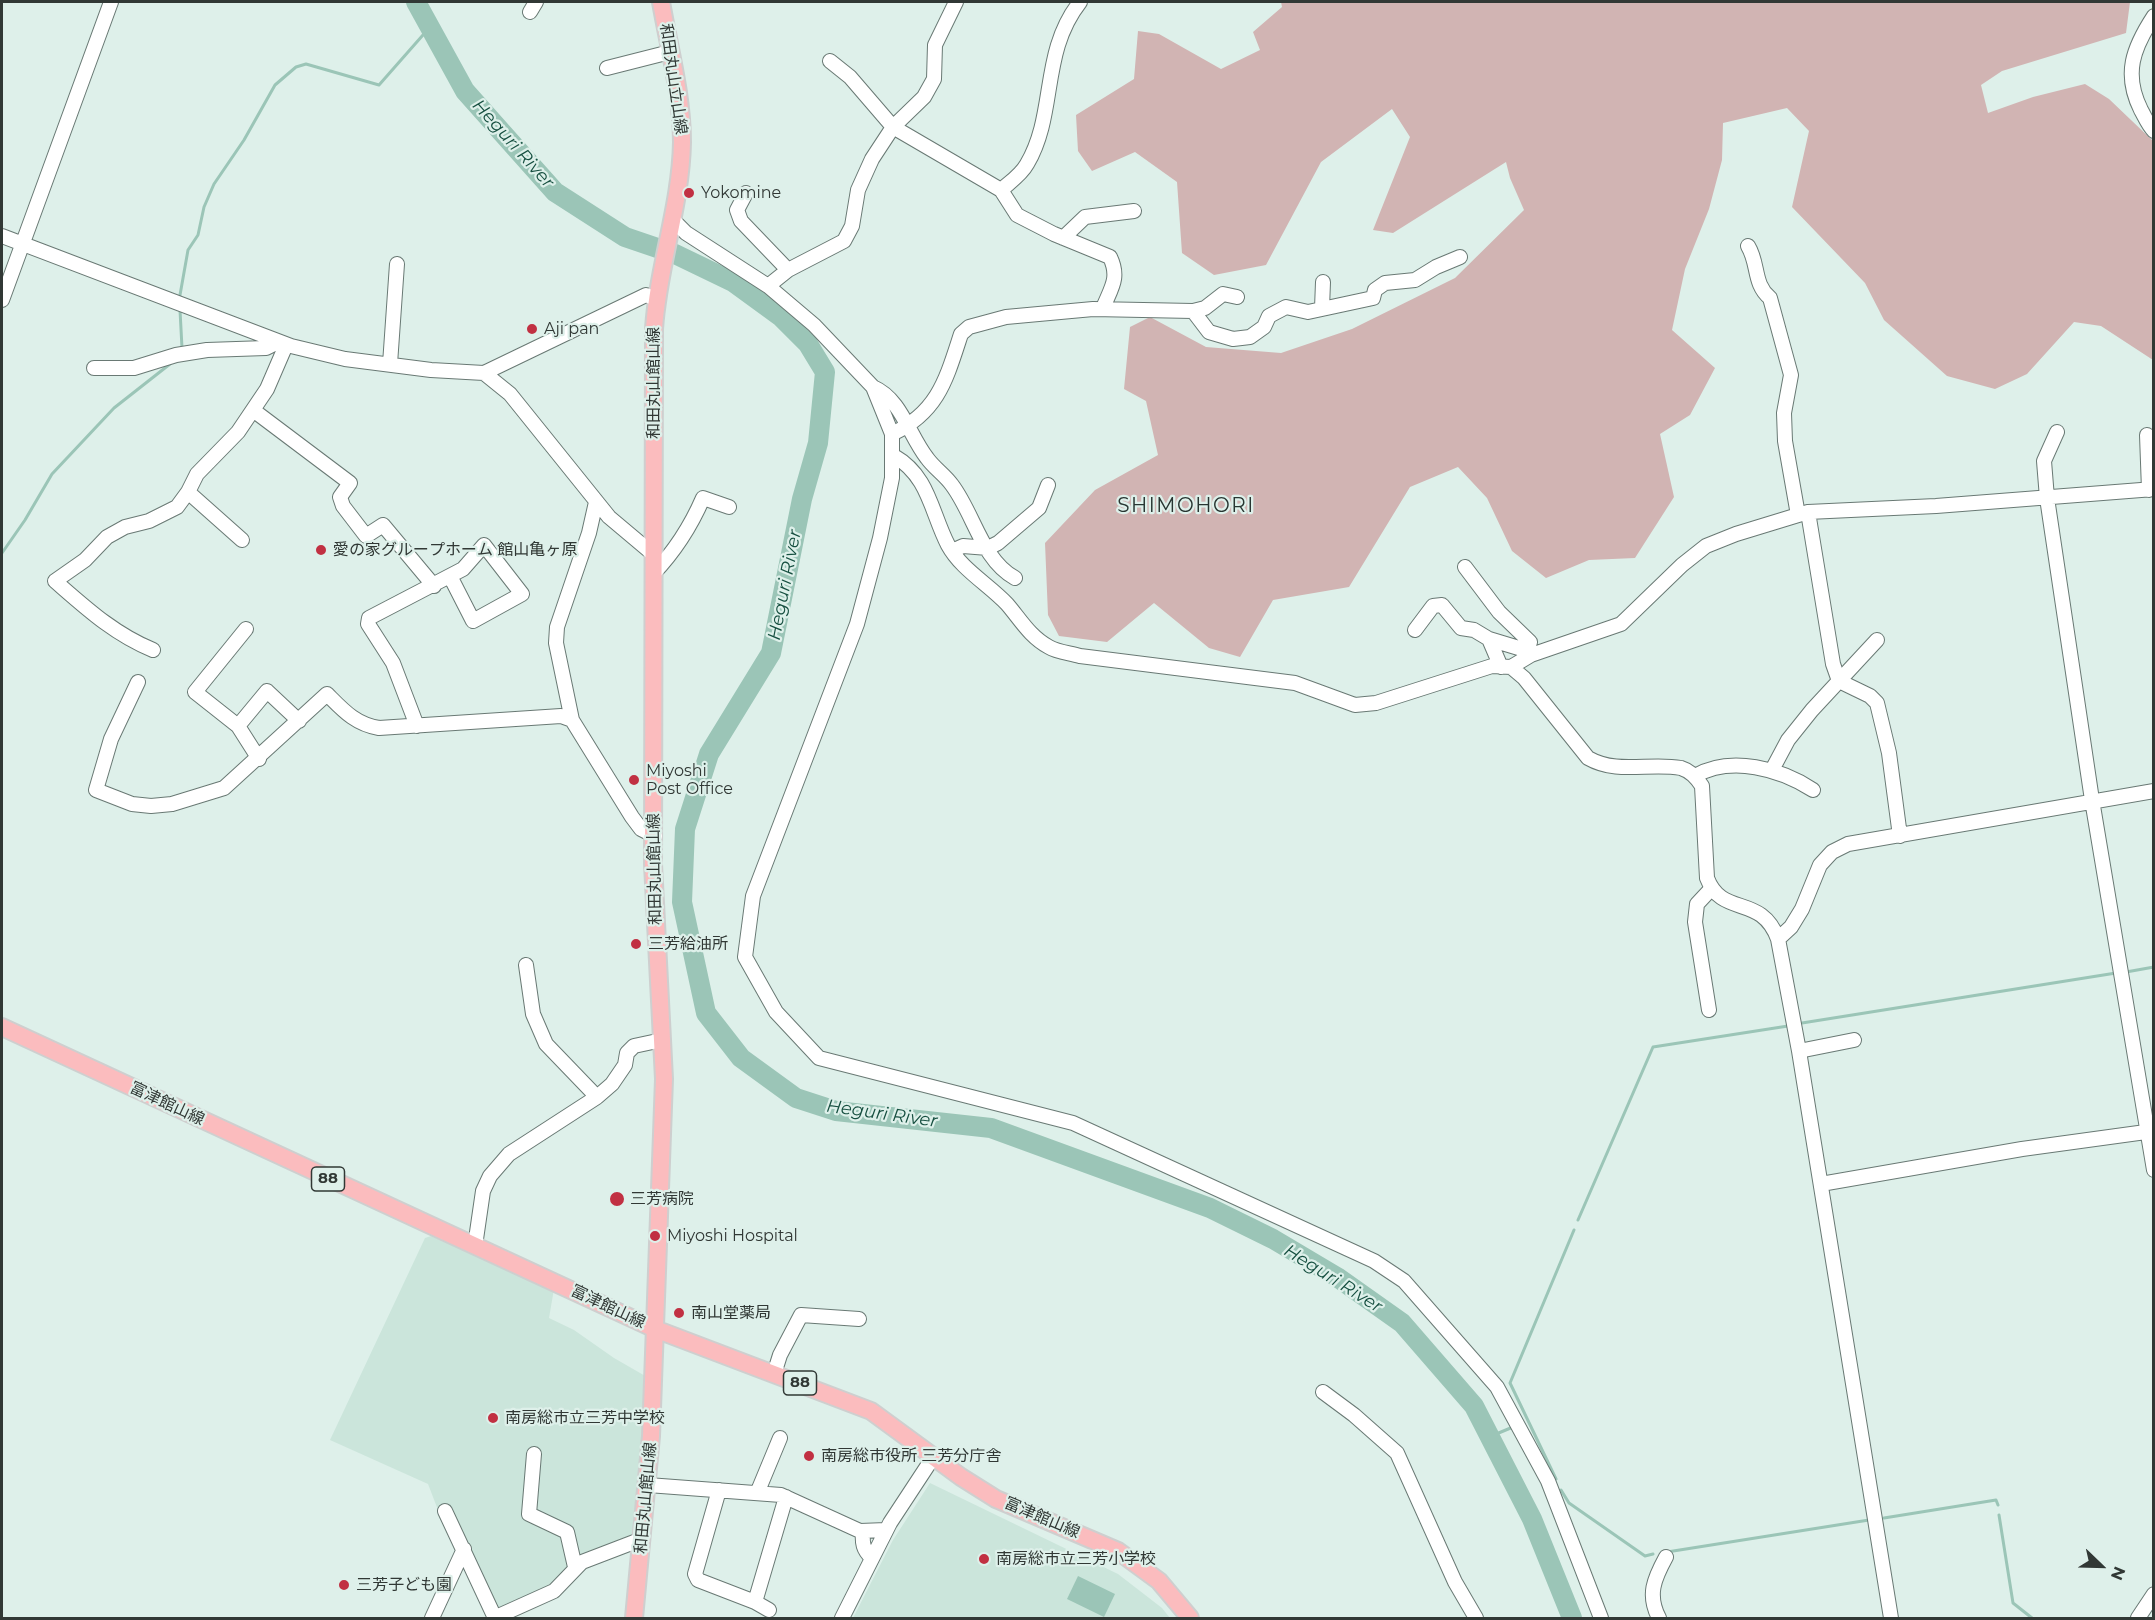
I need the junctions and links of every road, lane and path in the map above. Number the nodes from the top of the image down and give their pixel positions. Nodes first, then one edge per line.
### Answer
1 (111, 2) edge
2 (661, 2) edge
3 (956, 2) edge
4 (1080, 2) edge
5 (2154, 16) edge
6 (670, 52) junction
7 (830, 62) dead end
8 (607, 68) dead end
9 (893, 127) junction
10 (2154, 130) edge
11 (1001, 190) junction
12 (746, 193) dead end
13 (1134, 211) dead end
14 (671, 223) junction
15 (2, 236) edge
16 (1064, 238) junction
17 (23, 244) junction
18 (1748, 246) dead end
19 (1460, 258) dead end
20 (397, 264) dead end
21 (788, 270) junction
22 (1323, 282) dead end
23 (768, 286) junction
24 (656, 296) junction
25 (1237, 297) dead end
26 (2, 300) edge
27 (1103, 308) junction
28 (1322, 308) junction
29 (1193, 311) junction
30 (282, 343) junction
31 (390, 364) junction
32 (94, 368) dead end
33 (484, 373) junction
34 (873, 387) junction
35 (254, 410) junction
36 (907, 427) junction
37 (2057, 432) dead end
38 (892, 434) junction
39 (2147, 435) dead end
40 (894, 456) junction
41 (1048, 485) dead end
42 (2151, 489) edge
43 (188, 492) junction
44 (2047, 498) junction
45 (596, 501) junction
46 (729, 507) dead end
47 (1803, 513) junction
48 (242, 540) dead end
49 (988, 548) junction
50 (952, 551) junction
51 (653, 554) junction
52 (1465, 567) dead end
53 (653, 574) junction
54 (450, 576) junction
55 (1015, 578) dead end
56 (434, 586) junction
57 (246, 629) dead end
58 (1415, 630) dead end
59 (1489, 639) junction
60 (1877, 640) dead end
61 (153, 650) dead end
62 (1506, 667) junction
63 (1839, 681) junction
64 (138, 682) dead end
65 (572, 720) junction
66 (299, 721) junction
67 (238, 726) junction
68 (417, 726) junction
69 (259, 759) junction
70 (1772, 770) junction
71 (1695, 776) junction
72 (1813, 790) dead end
73 (2154, 791) edge
74 (2092, 800) junction
75 (655, 836) junction
76 (1900, 836) junction
77 (1711, 890) junction
78 (1778, 939) junction
79 (526, 965) dead end
80 (1709, 1010) dead end
81 (2, 1027) edge
82 (662, 1040) junction
83 (1854, 1040) dead end
84 (1799, 1051) junction
85 (597, 1097) junction
86 (2150, 1132) edge
87 (2154, 1170) edge
88 (1821, 1184) junction
89 (475, 1246) junction
90 (859, 1319) dead end
91 (656, 1329) junction
92 (774, 1374) junction
93 (1323, 1392) dead end
94 (780, 1438) dead end
95 (534, 1454) dead end
96 (934, 1456) junction
97 (648, 1485) junction
98 (719, 1490) junction
99 (758, 1491) junction
100 (786, 1497) junction
101 (446, 1511) dead end
102 (886, 1530) junction
103 (863, 1531) junction
104 (642, 1539) junction
105 (464, 1549) junction
106 (1665, 1557) dead end
107 (872, 1558) junction
108 (575, 1567) junction
109 (2154, 1594) edge
110 (755, 1602) junction
111 (770, 1611) dead end
112 (432, 1618) edge
113 (494, 1618) edge
114 (634, 1618) edge
115 (842, 1618) edge
116 (1190, 1618) edge
117 (1476, 1618) edge
118 (1601, 1618) edge
119 (1659, 1618) edge
120 (1891, 1618) edge
121 (2138, 1618) edge

1 - 17 street
2 - 6 main road, 和田丸山立山線
3 - 9 street
4 - 11 street
5 - 10 street
6 - 8 street
6 - 14 main road, 和田丸山立山線
7 - 9 street
9 - 11 street
9 - 21 street
11 - 16 street
12 - 21 street
13 - 16 street
14 - 23 street
14 - 24 main road, 和田丸山館山線
15 - 17 street
16 - 27 street
17 - 26 street
17 - 30 street
18 - 47 street
19 - 28 street
20 - 31 street
21 - 23 street
22 - 28 street
23 - 34 street
24 - 33 street
24 - 51 main road, 和田丸山館山線
25 - 29 street
27 - 29 street
27 - 36 street
28 - 29 street
30 - 31 street
30 - 32 street
30 - 35 street
31 - 33 street
33 - 45 street
34 - 36 street
34 - 38 street
35 - 43 street
35 - 56 street
36 - 38 street
36 - 49 street
37 - 44 street
38 - 40 street
39 - 42 street
40 - 50 street
40 - 118 street
41 - 49 street
42 - 44 street
43 - 48 street
43 - 61 street
44 - 47 street
44 - 74 street
45 - 51 street
45 - 65 street
46 - 53 street
47 - 62 street
47 - 63 street
49 - 50 street
49 - 55 street
50 - 62 street
51 - 53 main road, 和田丸山館山線
52 - 59 street
53 - 75 main road, 和田丸山館山線
54 - 54 street
54 - 56 street
56 - 68 street
57 - 67 street
58 - 59 street
59 - 62 street
60 - 63 street
62 - 71 street
63 - 70 street
63 - 76 street
64 - 69 street
65 - 68 street
65 - 75 street
66 - 67 street
66 - 68 street
66 - 69 street
67 - 69 street
70 - 71 street
70 - 72 street
71 - 77 street
73 - 74 street
74 - 76 street
74 - 86 street
75 - 82 main road, 和田丸山館山線
76 - 78 street
77 - 78 street
77 - 80 street
78 - 84 street
79 - 85 street
81 - 89 main road, 富津館山線 / 88
82 - 85 street
82 - 91 main road, 和田丸山館山線
83 - 84 street
84 - 88 street
85 - 89 street
86 - 87 street
86 - 88 street
88 - 120 street
89 - 91 main road, 富津館山線 / 88
90 - 92 street
91 - 92 main road, 富津館山線 / 88
91 - 97 main road, 和田丸山館山線
92 - 96 main road, 富津館山線 / 88
93 - 117 street
94 - 99 street
95 - 108 street
96 - 102 street
96 - 116 main road, 富津館山線 / 88
97 - 98 street
97 - 104 main road, 和田丸山館山線
98 - 99 street
98 - 110 street
99 - 100 street
100 - 103 street
100 - 110 street
101 - 105 street
102 - 103 street
102 - 107 street
103 - 107 street
104 - 108 street
104 - 114 main road, 和田丸山館山線
105 - 112 street
105 - 113 street
106 - 119 street
107 - 115 street
108 - 113 street
109 - 121 street
110 - 111 street

